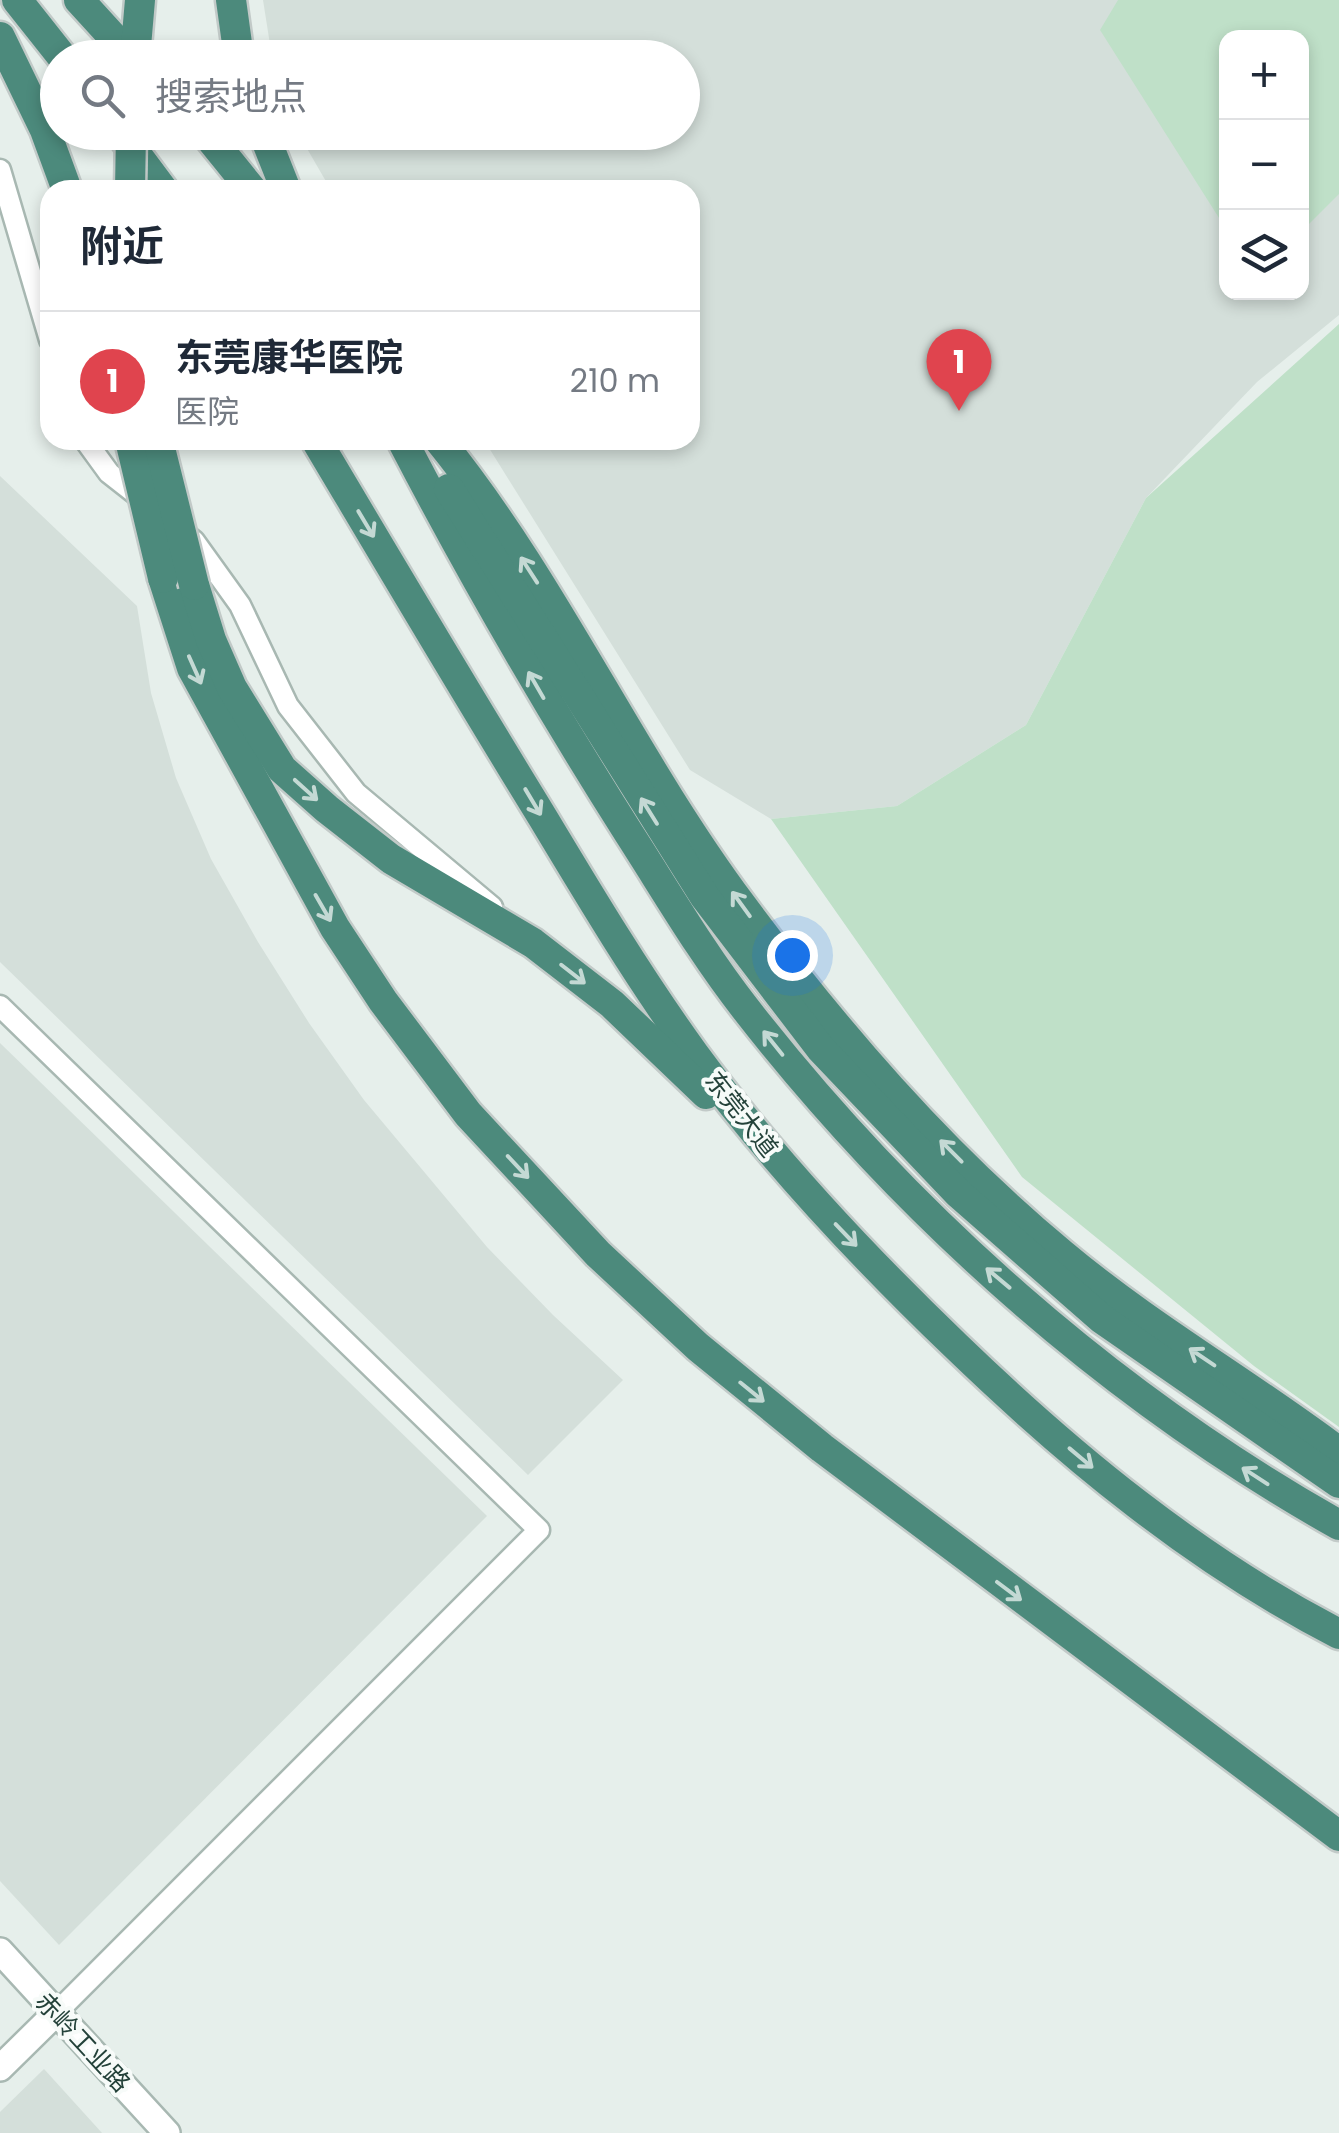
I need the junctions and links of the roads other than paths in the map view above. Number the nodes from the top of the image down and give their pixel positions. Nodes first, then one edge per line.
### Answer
1 (17, 0) edge
2 (79, 0) edge
3 (140, 0) edge
4 (231, 0) edge
5 (0, 38) edge
6 (49, 40) edge
7 (117, 40) edge
8 (136, 40) edge
9 (237, 40) edge
10 (0, 75) edge
11 (40, 120) edge
12 (40, 124) edge
13 (52, 150) edge
14 (131, 150) edge
15 (133, 150) edge
16 (219, 150) edge
17 (270, 150) edge
18 (0, 170) edge
19 (63, 180) edge
20 (130, 180) edge
21 (156, 180) edge
22 (244, 180) edge
23 (282, 180) edge
24 (40, 306) edge
25 (92, 450) edge
26 (132, 450) edge
27 (160, 450) edge
28 (322, 450) edge
29 (407, 450) edge
30 (424, 450) edge
31 (446, 450) edge
32 (232, 688) junction
33 (275, 823) junction
34 (533, 943) junction
35 (0, 1006) edge
36 (815, 1204) junction
37 (1339, 1452) edge
38 (1339, 1484) edge
39 (1339, 1525) edge
40 (1339, 1634) edge
41 (1339, 1836) edge
42 (0, 1952) edge
43 (56, 2012) junction
44 (0, 2068) edge
45 (167, 2133) edge

1 - 6 highway
2 - 7 highway
3 - 8 highway
4 - 9 highway
5 - 11 highway
10 - 12 street
13 - 19 highway
14 - 20 highway, bridge
15 - 21 highway
16 - 22 highway
17 - 23 highway
18 - 24 street
25 - 34 street
26 -> 33 highway, bridge
27 - 32 highway, bridge
28 -> 36 highway, 东莞大道
39 -> 29 highway
38 -> 30 highway
37 -> 31 highway
32 - 33 highway
32 -> 34 highway
33 -> 41 highway
34 -> 36 highway
35 - 43 street
36 -> 40 highway, 东莞大道
42 - 43 street, 赤岭工业路
43 - 44 street
43 - 45 street, 赤岭工业路

